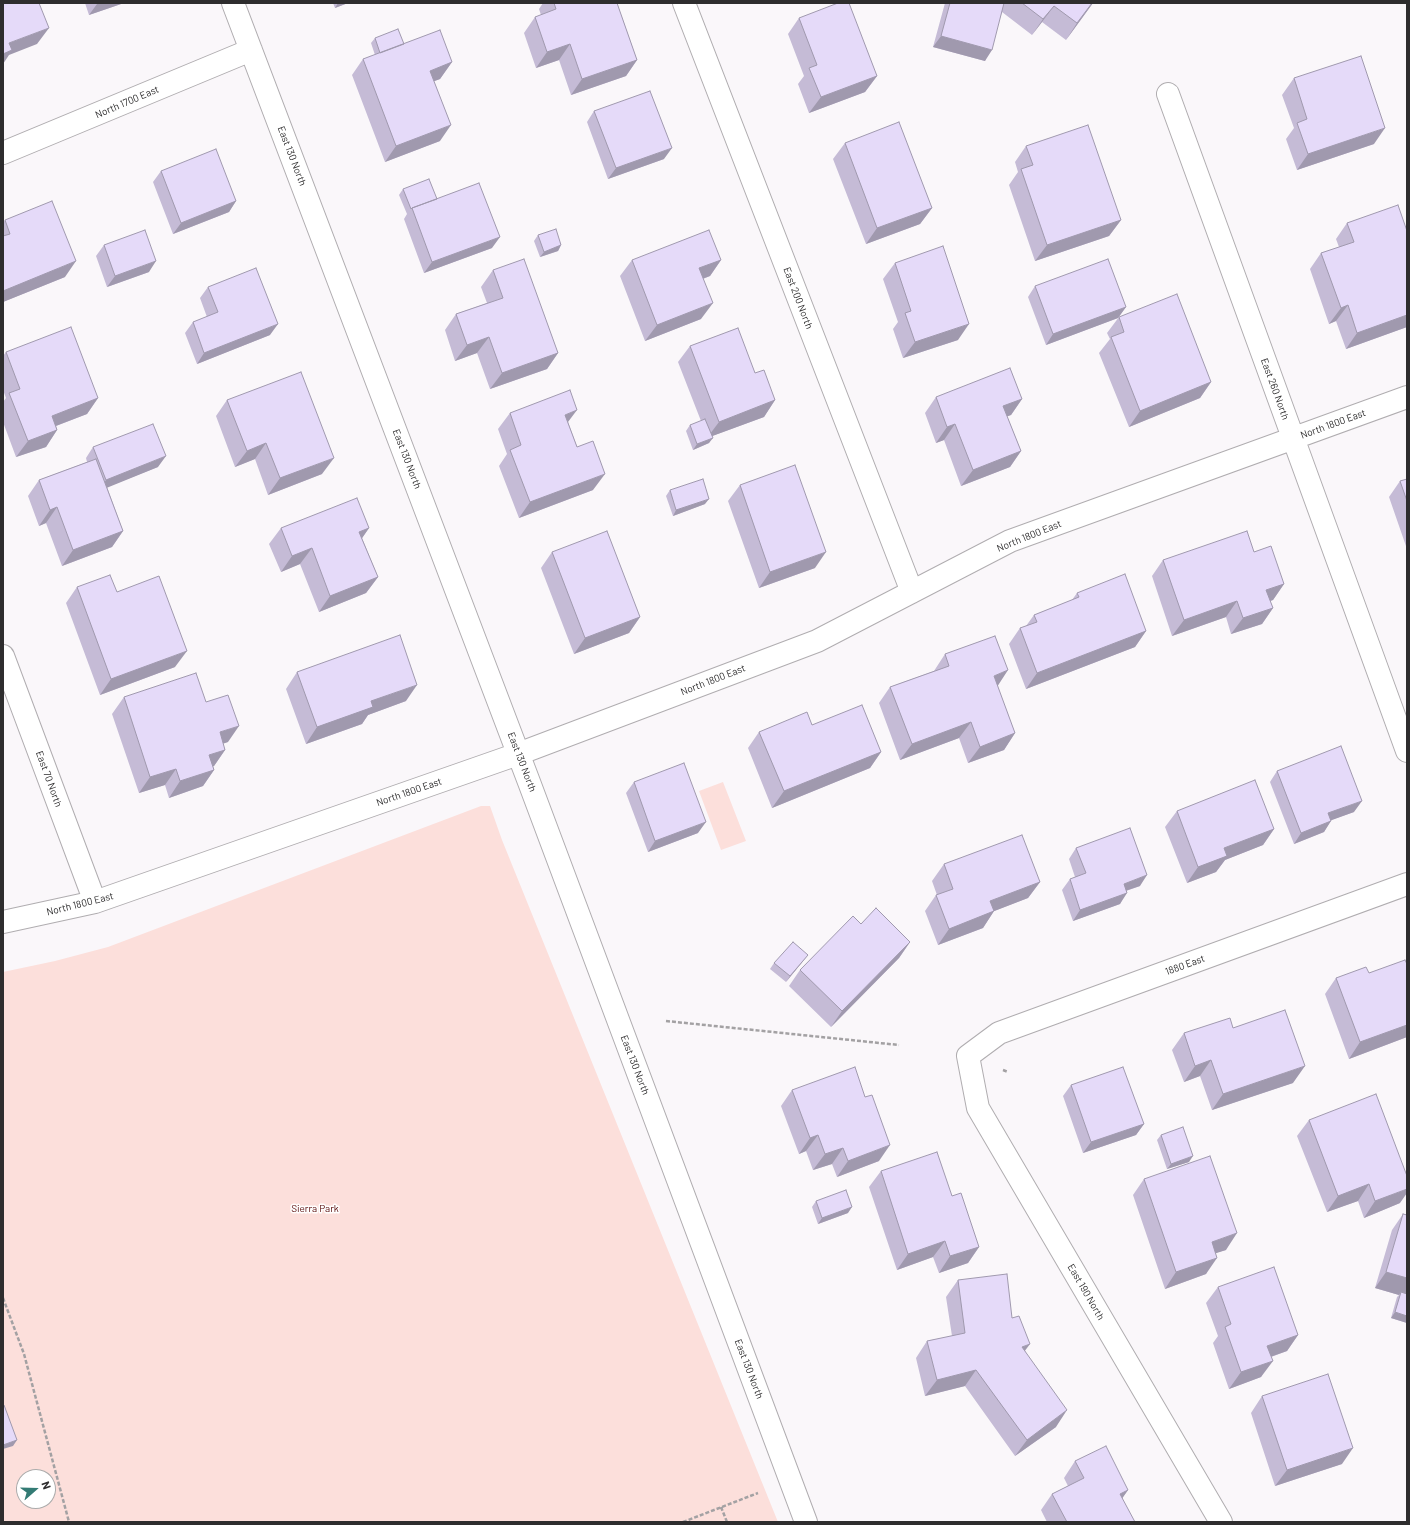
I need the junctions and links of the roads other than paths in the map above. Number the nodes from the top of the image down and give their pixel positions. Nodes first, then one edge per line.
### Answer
1 (234, 3) edge
2 (684, 3) edge
3 (251, 50) junction
4 (1168, 94) dead end
5 (3, 153) edge
6 (1407, 397) edge
7 (1293, 438) junction
8 (912, 592) junction
9 (3, 656) edge
10 (1407, 751) edge
11 (518, 754) junction
12 (1407, 884) edge
13 (95, 902) junction
14 (3, 922) edge
15 (968, 1056) joint
16 (806, 1522) edge
17 (1221, 1522) edge

1 - 3 street, East 130 North
2 - 8 street, East 200 North
3 - 5 street, North 1700 East
3 - 11 street, East 130 North
4 - 7 street, East 260 North
6 - 7 street, North 1800 East
7 - 8 street, North 1800 East
7 - 10 street, East 260 North
8 - 11 street, North 1800 East
9 - 13 street, East 70 North
11 - 13 street, North 1800 East
11 - 16 street, East 130 North
12 - 15 street, 1880 East
13 - 14 street, North 1800 East
15 - 17 street, East 190 North

